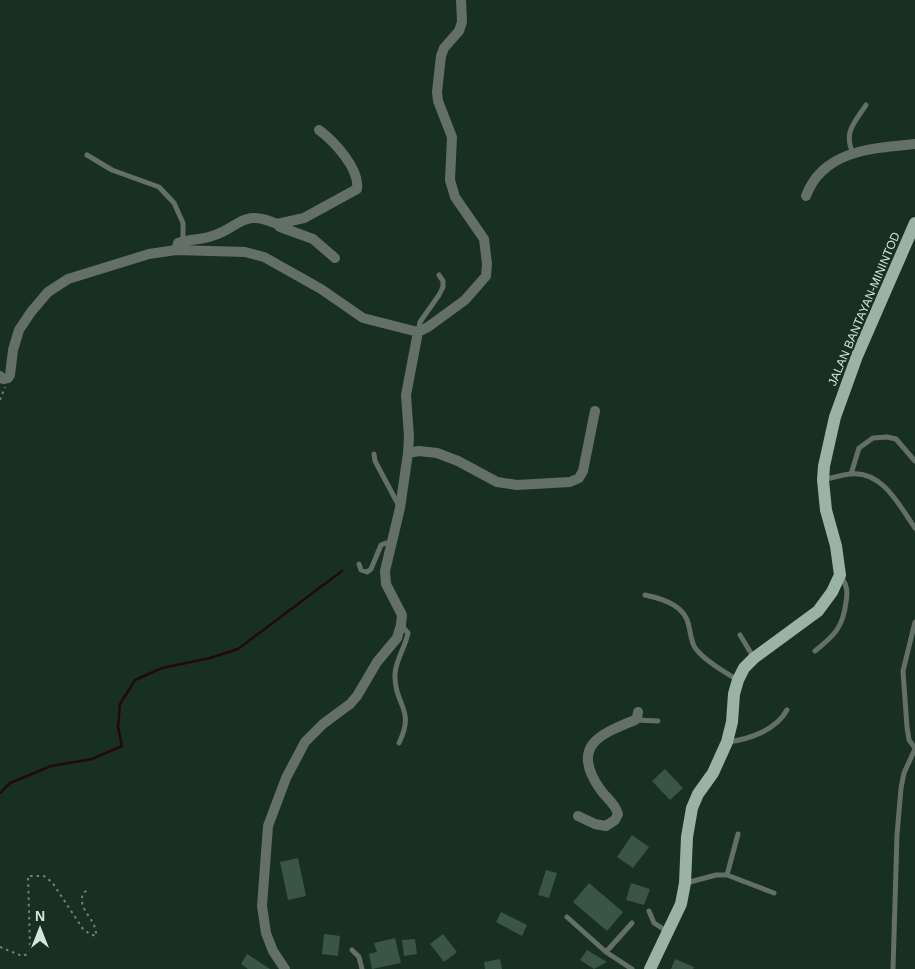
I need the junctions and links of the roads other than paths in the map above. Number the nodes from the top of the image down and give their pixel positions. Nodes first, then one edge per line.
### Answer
1 (461, 0) edge
2 (866, 105) dead end
3 (319, 130) dead end
4 (915, 144) edge
5 (853, 152) junction
6 (87, 155) dead end
7 (806, 196) dead end
8 (915, 223) edge
9 (276, 224) junction
10 (182, 242) junction
11 (176, 250) junction
12 (335, 258) dead end
13 (439, 275) dead end
14 (418, 332) junction
15 (0, 376) edge
16 (594, 411) dead end
17 (408, 453) junction
18 (374, 454) dead end
19 (915, 461) edge
20 (851, 474) junction
21 (823, 480) junction
22 (400, 508) junction
23 (915, 528) edge
24 (392, 543) junction
25 (359, 564) dead end
26 (840, 575) junction
27 (645, 594) dead end
28 (915, 622) edge
29 (401, 625) junction
30 (740, 635) dead end
31 (815, 651) dead end
32 (754, 658) junction
33 (738, 680) junction
34 (787, 710) dead end
35 (636, 716) joint
36 (658, 721) dead end
37 (727, 742) junction
38 (399, 743) dead end
39 (915, 749) edge
40 (578, 816) dead end
41 (738, 834) dead end
42 (727, 876) junction
43 (685, 883) junction
44 (774, 893) dead end
45 (649, 911) dead end
46 (567, 916) dead end
47 (632, 923) dead end
48 (668, 932) junction
49 (352, 950) dead end
50 (606, 952) junction
51 (285, 969) edge
52 (362, 969) edge
53 (632, 969) edge
54 (650, 969) edge
55 (893, 969) edge

1 - 14 street
2 - 5 lane
3 - 9 street
4 - 5 street
5 - 7 street
6 - 10 lane
8 - 21 main road, JALAN BANTAYAN-MININTOD
9 - 10 street
9 - 12 street
10 - 11 street
11 - 14 street
11 - 15 street
13 - 14 lane
14 - 17 street
16 - 17 street
17 - 22 street
18 - 22 lane
19 - 20 lane
20 - 21 lane
20 - 23 lane
21 - 26 main road, JALAN BANTAYAN-MININTOD
22 - 24 street
24 - 25 lane
24 - 29 street
26 - 31 lane
26 - 32 main road
27 - 33 lane
28 - 39 lane
29 - 38 lane
29 - 51 street
30 - 32 lane
32 - 33 main road
33 - 37 main road
34 - 37 lane
35 - 36 lane
35 - 40 street
37 - 43 main road
39 - 55 lane
41 - 42 lane
42 - 43 lane
42 - 44 lane
43 - 48 main road
45 - 48 lane
46 - 50 lane
47 - 50 lane
48 - 54 main road
49 - 52 lane
50 - 53 lane

